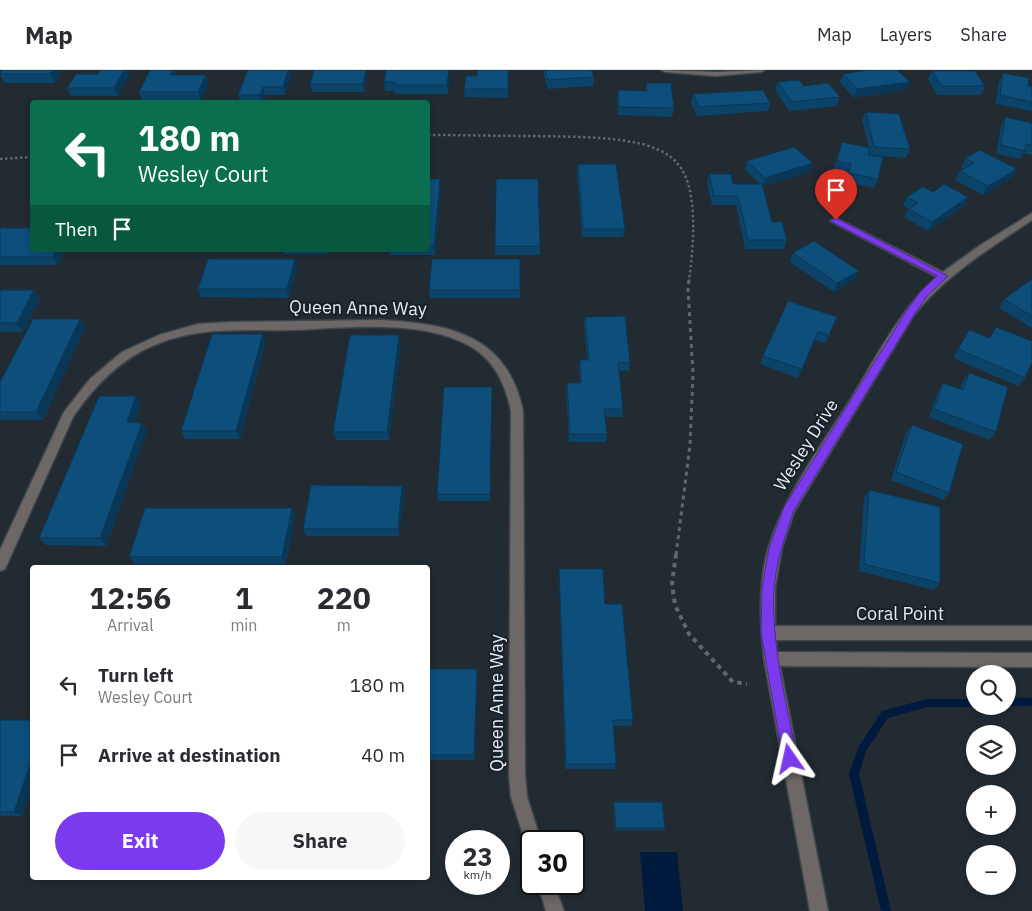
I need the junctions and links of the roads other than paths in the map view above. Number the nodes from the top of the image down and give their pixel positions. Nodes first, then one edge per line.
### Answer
1 (665, 70) edge
2 (761, 70) edge
3 (1032, 216) edge
4 (836, 220) dead end
5 (943, 276) junction
6 (0, 565) edge
7 (768, 633) junction
8 (1032, 633) edge
9 (771, 659) junction
10 (1032, 660) edge
11 (530, 830) edge
12 (550, 895) edge
13 (555, 911) edge
14 (819, 911) edge

1 - 2 street
3 - 5 street, Wesley Drive
4 - 5 street
5 - 7 street, Wesley Drive
6 - 11 street, Queen Anne Way
7 - 8 street, Coral Point
7 - 9 street, Wesley Drive
9 - 10 street
9 - 14 street, Wesley Drive
12 - 13 street

